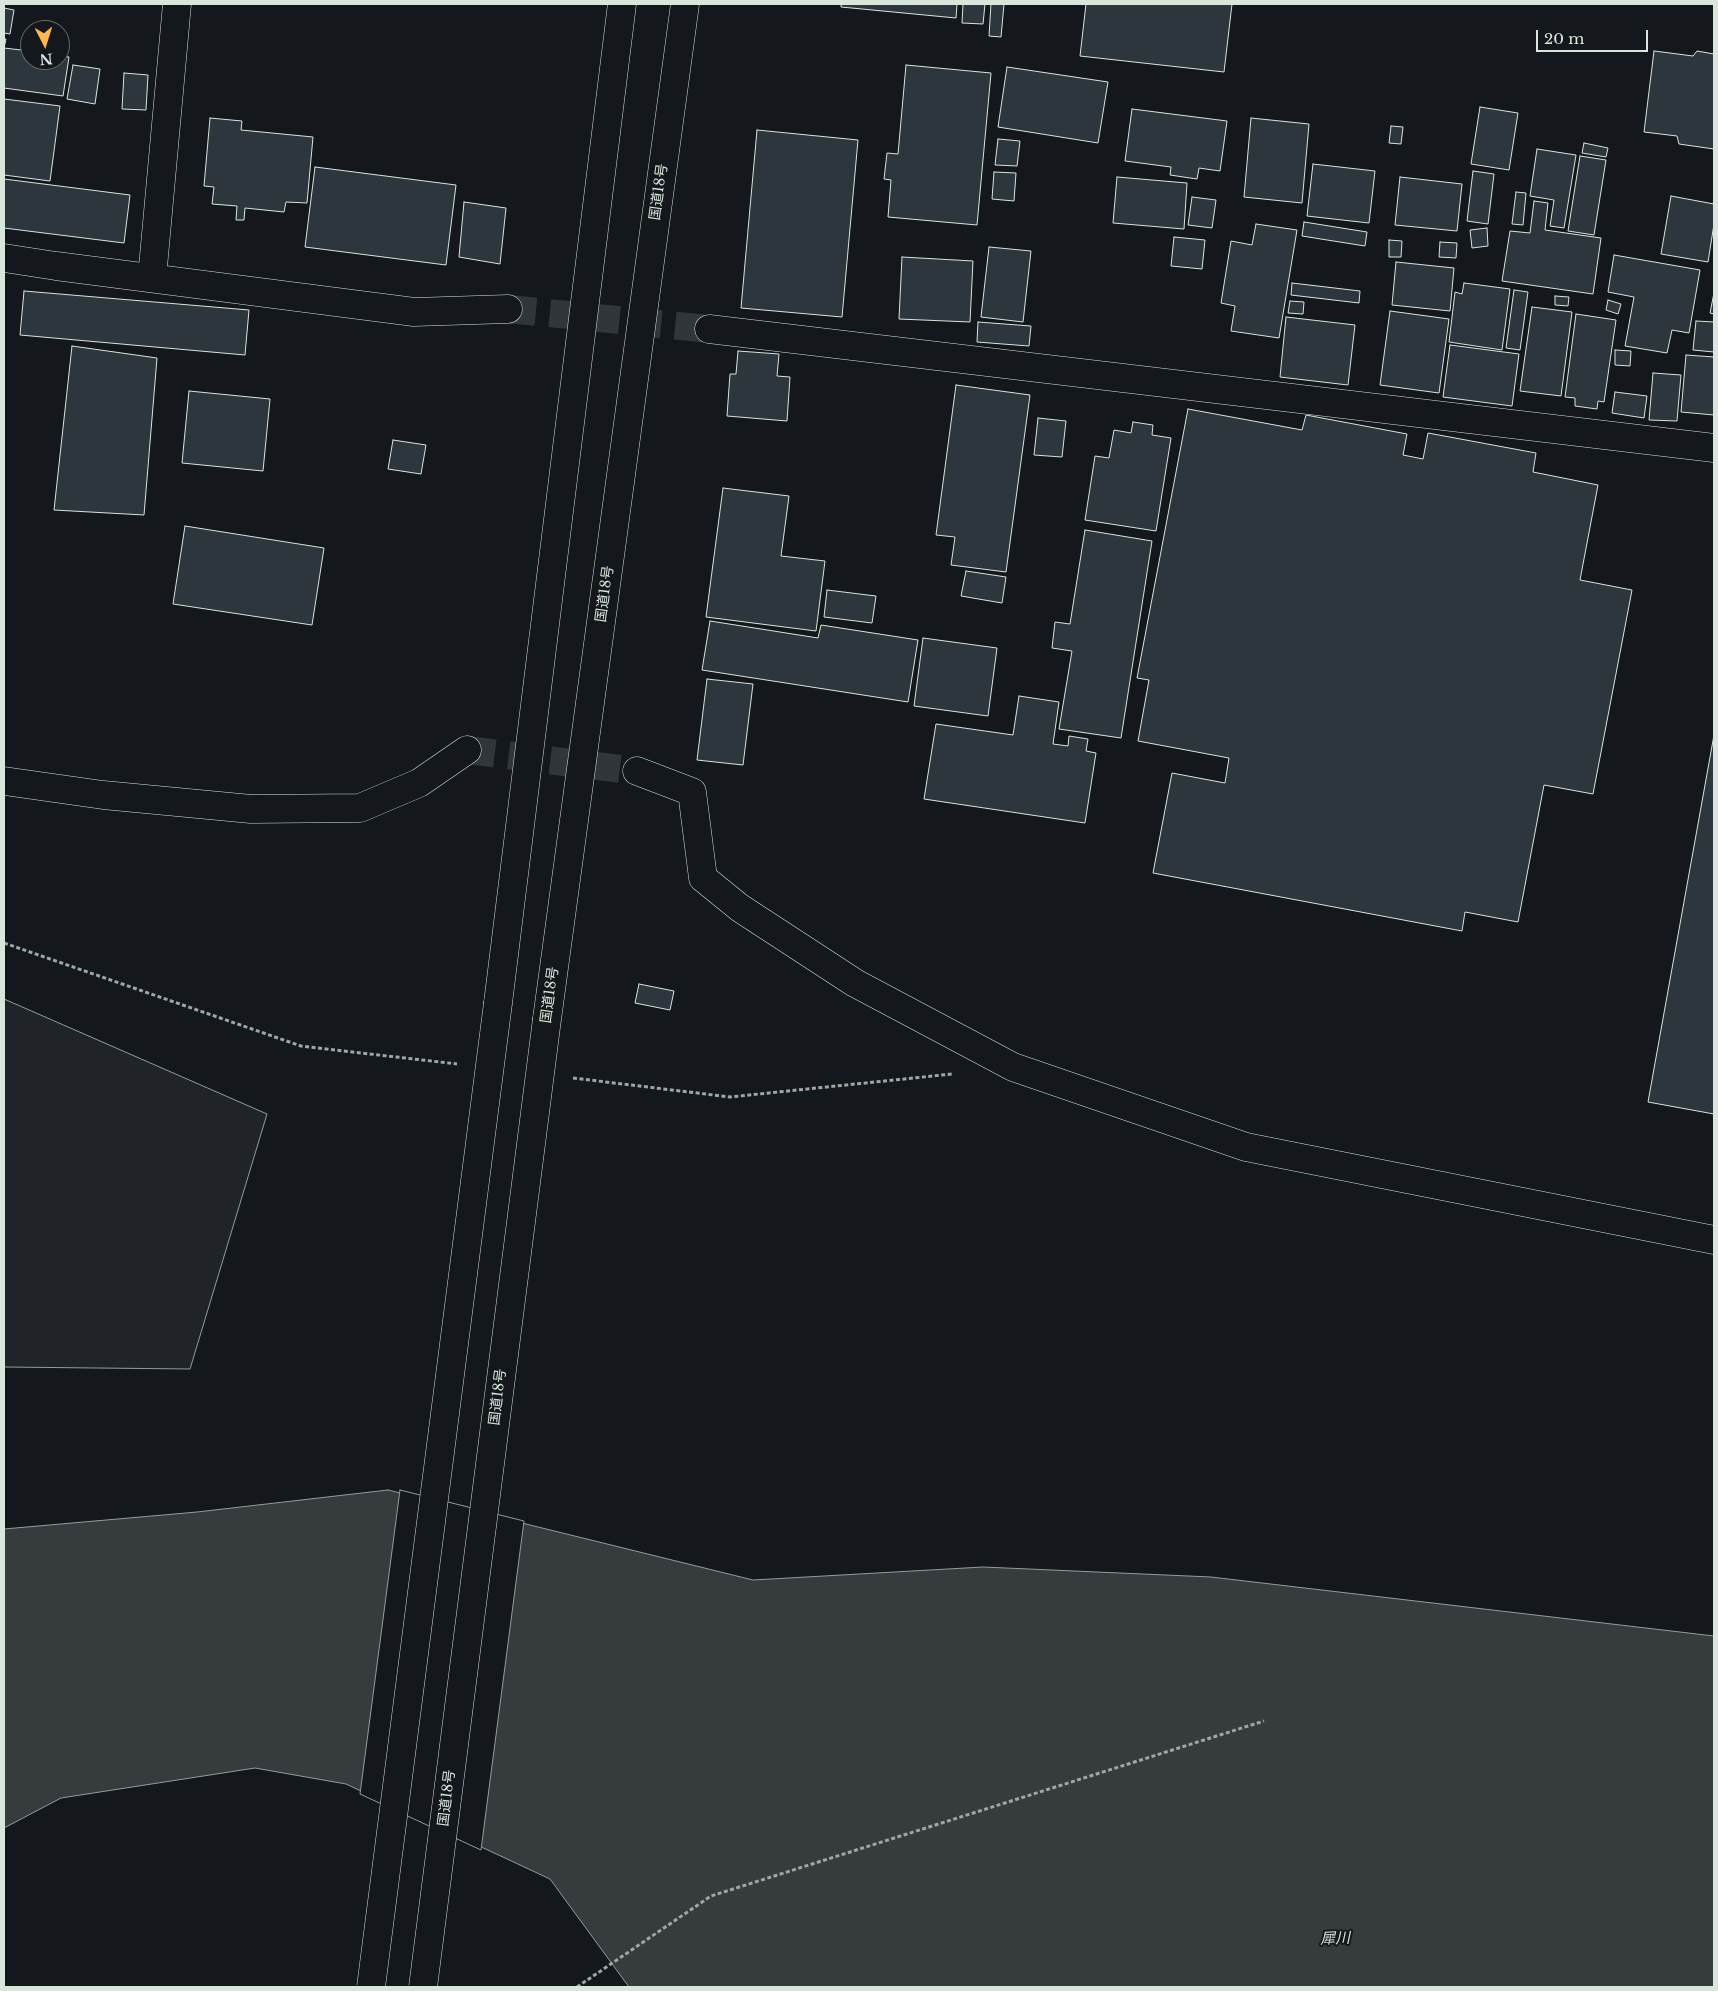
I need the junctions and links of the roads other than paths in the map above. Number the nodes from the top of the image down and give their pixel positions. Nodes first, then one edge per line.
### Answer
1 (177, 4) edge
2 (622, 4) edge
3 (685, 4) edge
4 (4, 258) edge
5 (152, 278) junction
6 (508, 309) tunnel mouth
7 (708, 329) tunnel mouth
8 (1714, 448) edge
9 (467, 750) tunnel mouth
10 (636, 771) tunnel mouth
11 (4, 781) edge
12 (1714, 1240) edge
13 (371, 1987) edge
14 (423, 1987) edge

1 - 5 main road
2 - 13 main road, bridge
3 - 14 main road, 国道18号, bridge
4 - 5 main road
5 - 6 main road
7 - 8 main road
9 - 11 main road
10 - 12 main road

